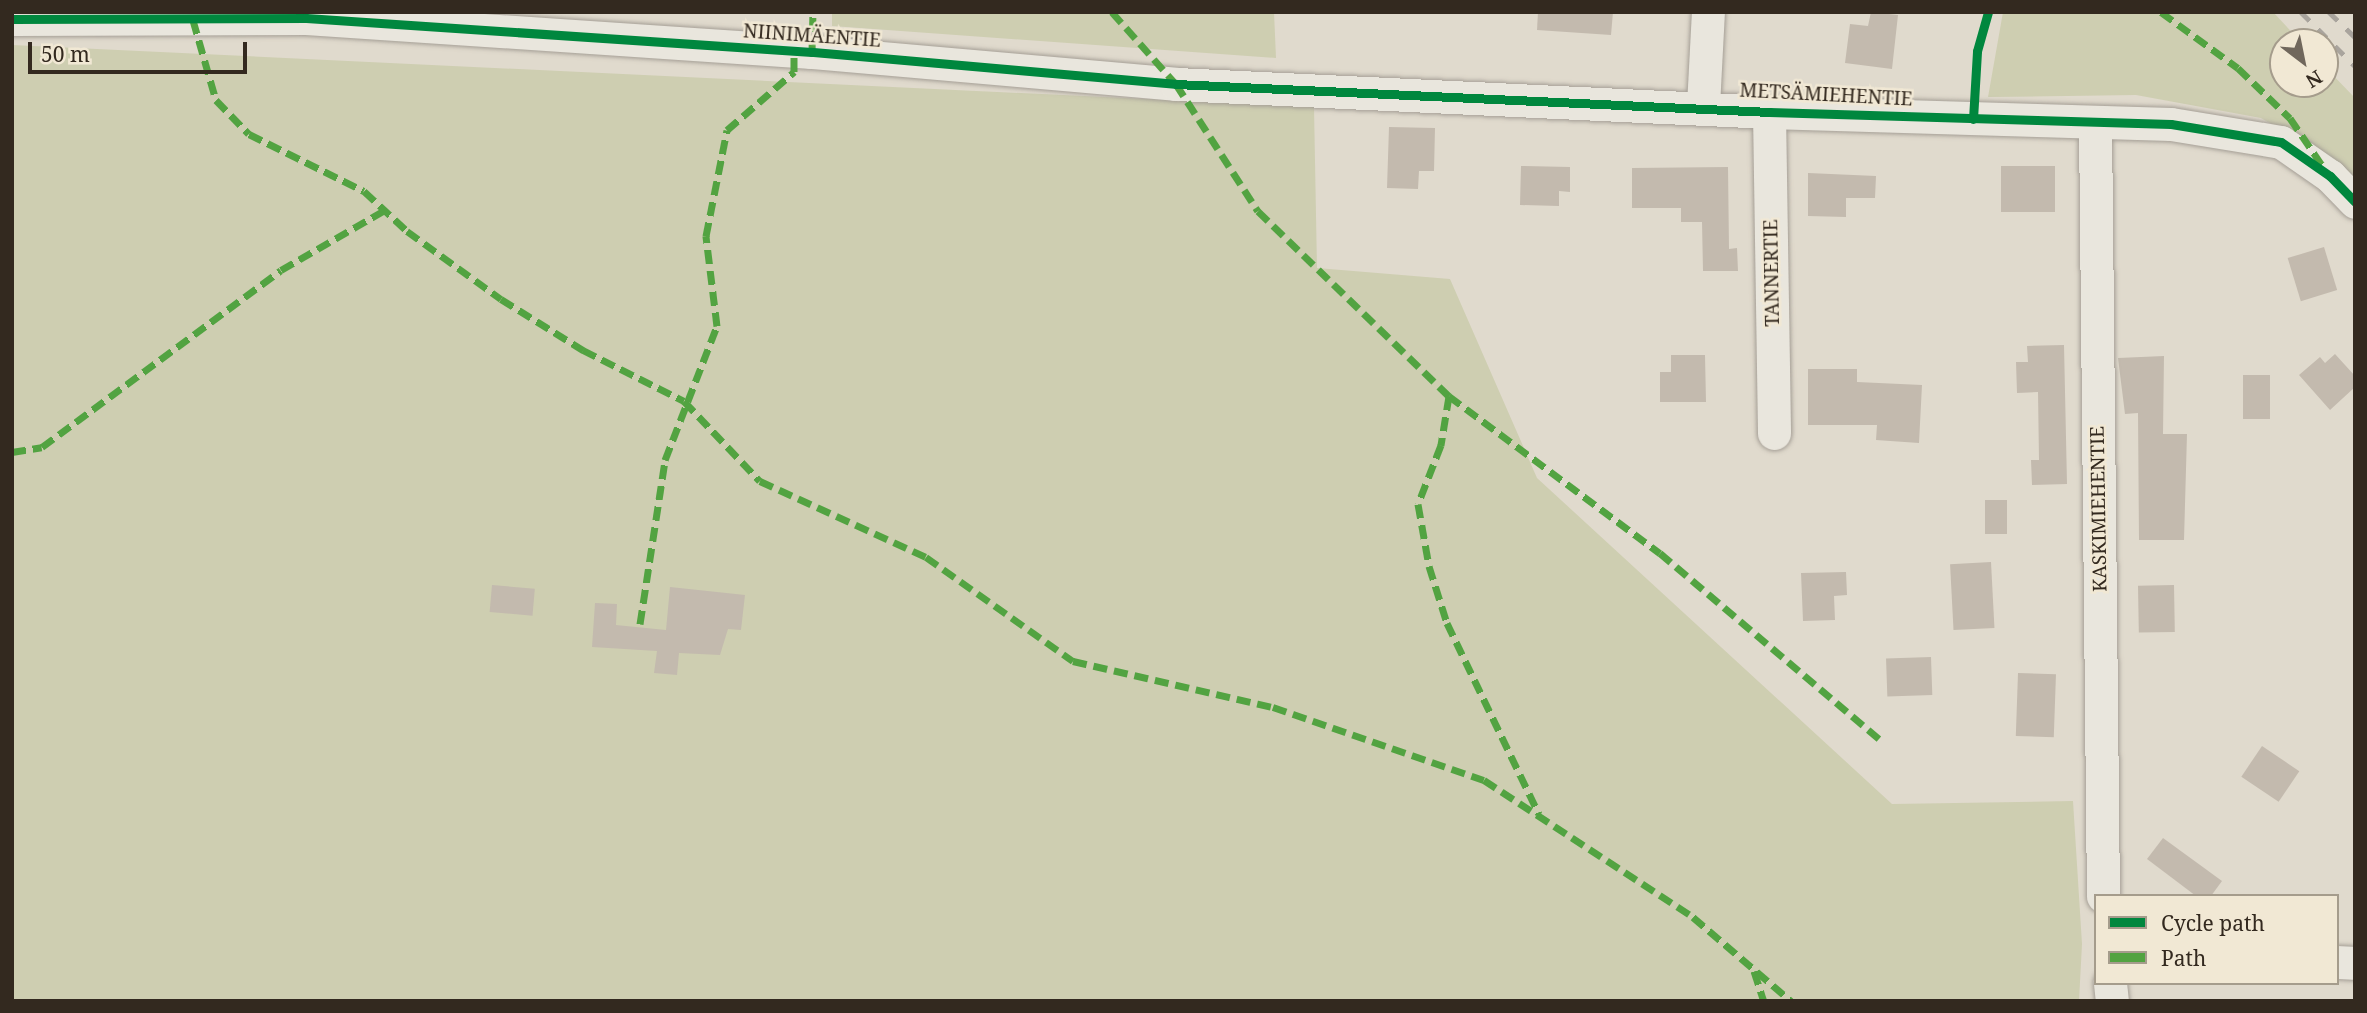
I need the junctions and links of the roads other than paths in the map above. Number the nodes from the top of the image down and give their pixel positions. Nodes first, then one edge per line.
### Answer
1 (1708, 12) edge
2 (12, 19) edge
3 (1273, 87) joint
4 (1703, 106) junction
5 (1769, 112) junction
6 (2095, 123) junction
7 (2355, 202) edge
8 (1774, 433) dead end
9 (2103, 894) edge

1 - 4 street
2 - 3 street, NIINIMÄENTIE
3 - 4 street, METSÄMIEHENTIE
4 - 5 street, METSÄMIEHENTIE
5 - 6 street, METSÄMIEHENTIE
5 - 8 street, TANNERTIE
6 - 7 street, METSÄMIEHENTIE
6 - 9 street, KASKIMIEHENTIE

